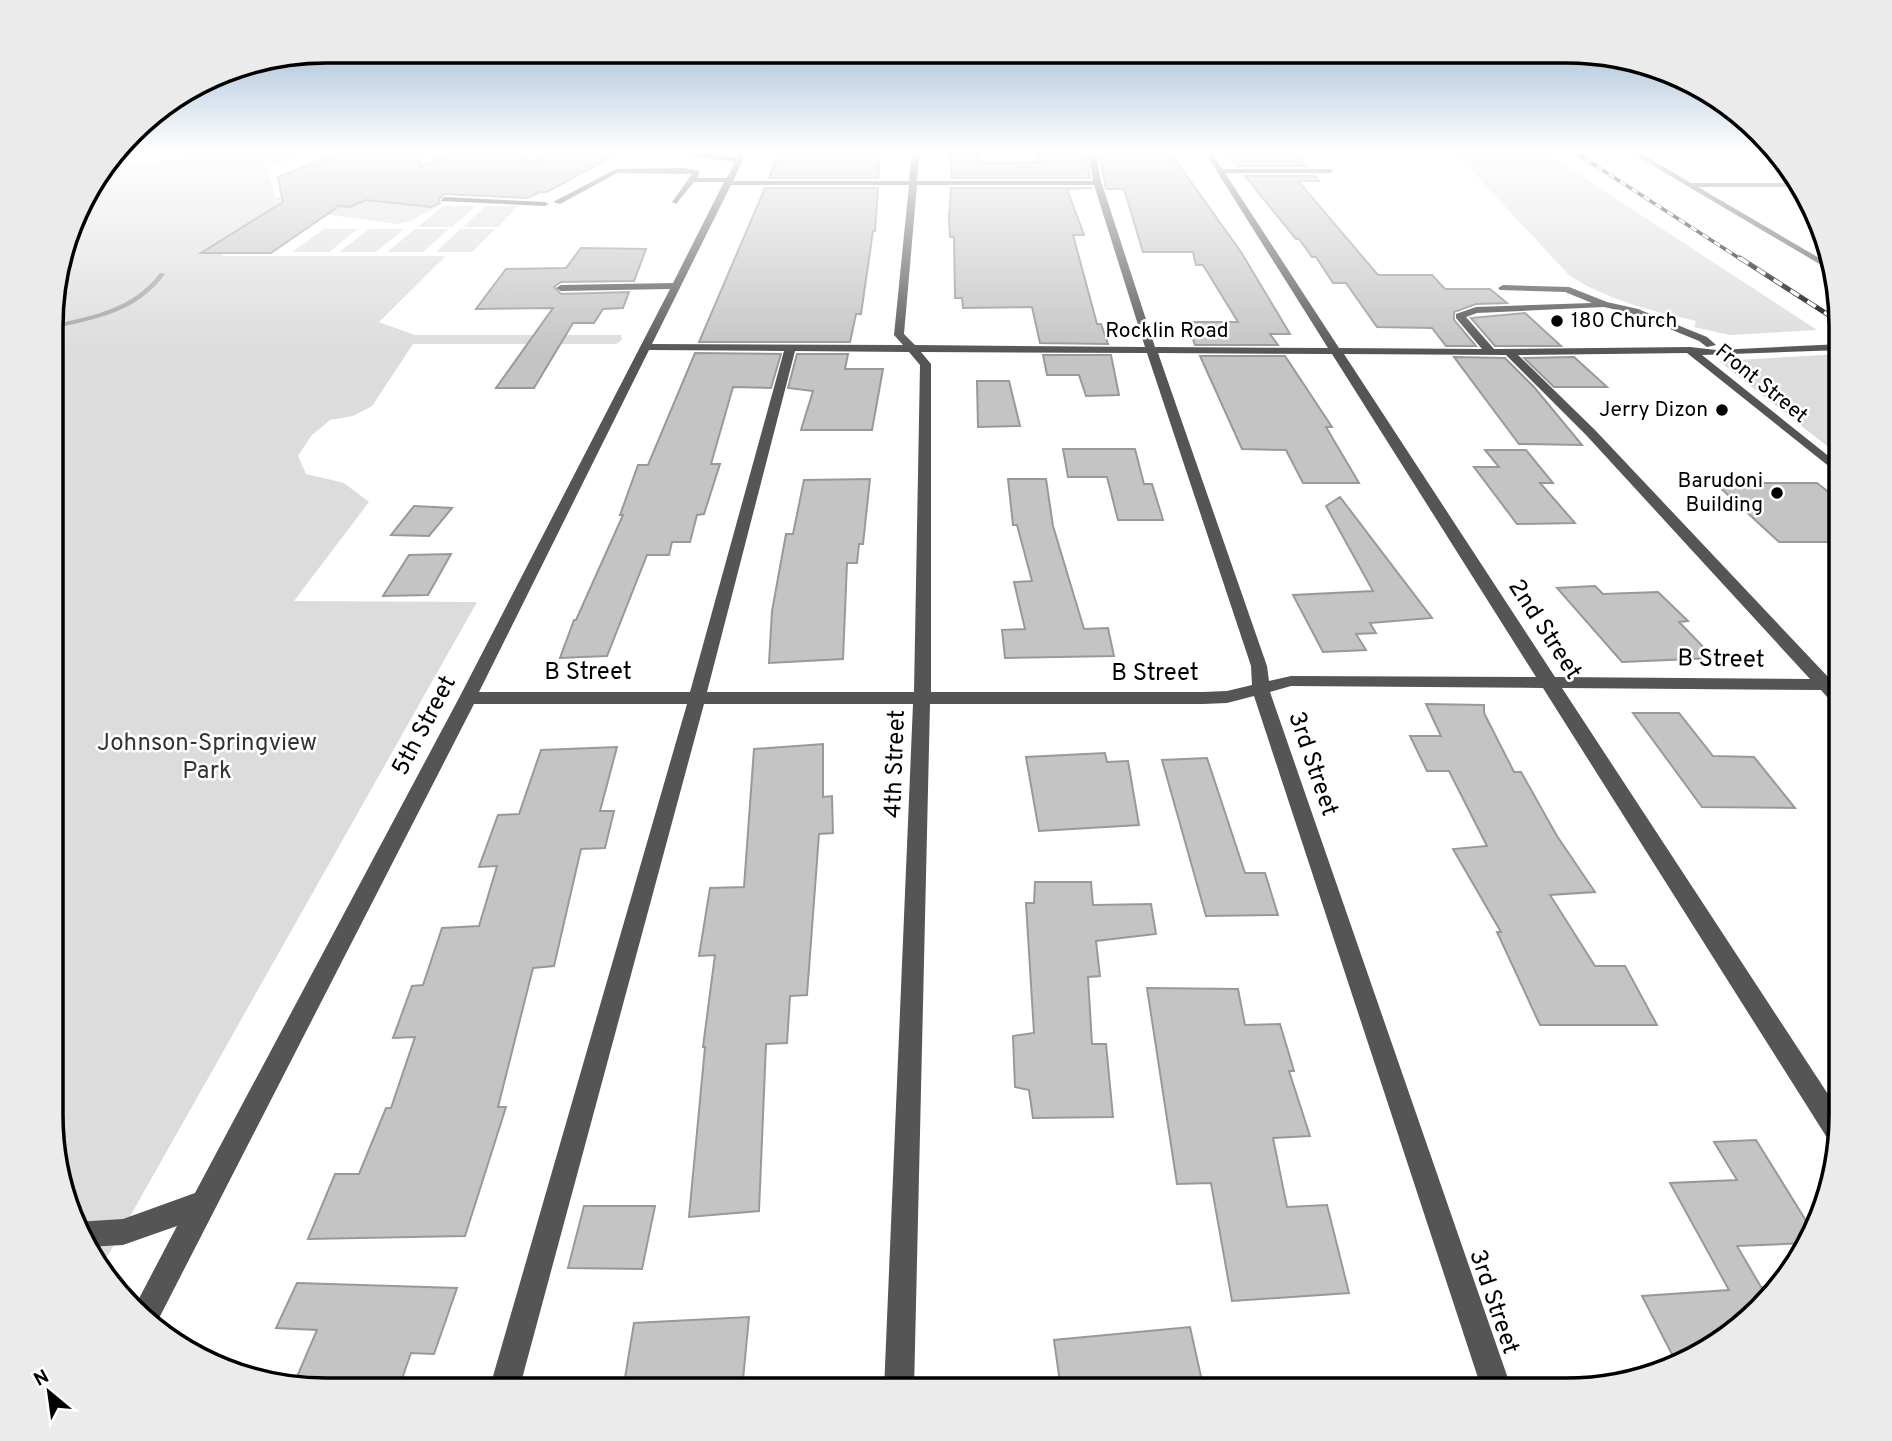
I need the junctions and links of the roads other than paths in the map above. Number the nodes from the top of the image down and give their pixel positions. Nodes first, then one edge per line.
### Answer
1 (711, 218) edge
2 (910, 218) edge
3 (1109, 218) edge
4 (1251, 218) edge
5 (1746, 218) edge
6 (1821, 261) edge
7 (676, 286) junction
8 (561, 288) dead end
9 (1503, 288) dead end
10 (1604, 304) junction
11 (1829, 339) edge
12 (1711, 345) junction
13 (644, 347) junction
14 (790, 348) junction
15 (1829, 348) edge
16 (915, 349) junction
17 (1152, 350) junction
18 (1690, 350) junction
19 (1337, 351) junction
20 (1490, 352) junction
21 (1509, 352) junction
22 (1829, 462) edge
23 (1829, 681) edge
24 (1548, 682) junction
25 (1829, 685) edge
26 (1261, 690) junction
27 (468, 698) junction
28 (697, 698) junction
29 (922, 698) junction
30 (1829, 1118) edge
31 (202, 1204) junction
32 (91, 1233) edge
33 (148, 1309) edge
34 (507, 1378) edge
35 (899, 1378) edge
36 (1493, 1378) edge

1 - 7 street, 5th Street
2 - 16 street, 4th Street
3 - 17 street, 3rd Street
4 - 19 street, 2nd Street
5 - 6 street
7 - 8 street
7 - 13 street, 5th Street
9 - 10 street
10 - 12 street
10 - 20 street
11 - 12 street, Rocklin Road
12 - 18 street, Rocklin Road
13 - 14 street, Rocklin Road
13 - 27 street, 5th Street
14 - 16 street, Rocklin Road
14 - 28 street
15 - 18 street, Rocklin Road
16 - 17 street, Rocklin Road
16 - 29 street, 4th Street
17 - 19 street, Rocklin Road
17 - 26 street, 3rd Street
18 - 21 street, Rocklin Road
18 - 22 street, Front Street
19 - 20 street, Rocklin Road
19 - 24 street, 2nd Street
20 - 21 street, Rocklin Road
21 - 23 street
24 - 25 street, B Street
24 - 26 street, B Street
24 - 30 street, 2nd Street
26 - 29 street, B Street
26 - 36 street, 3rd Street
27 - 28 street, B Street
27 - 31 street, 5th Street
28 - 29 street, B Street
28 - 34 street
29 - 35 street, 4th Street
31 - 32 street
31 - 33 street, 5th Street

